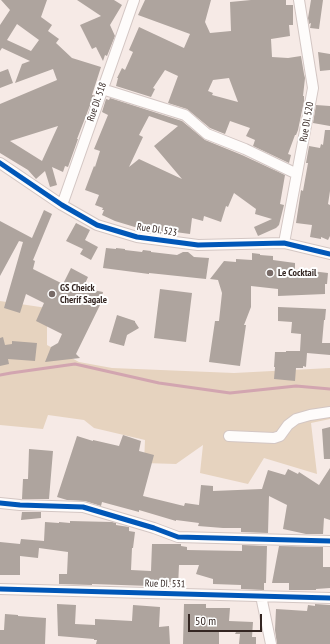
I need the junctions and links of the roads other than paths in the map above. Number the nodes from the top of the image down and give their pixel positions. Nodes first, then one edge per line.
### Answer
1 (134, 0) edge
2 (300, 0) edge
3 (102, 89) junction
4 (0, 163) edge
5 (297, 174) junction
6 (62, 204) junction
7 (284, 243) junction
8 (330, 254) edge
9 (330, 412) edge
10 (229, 436) dead end
11 (0, 503) edge
12 (330, 541) edge
13 (0, 589) edge
14 (261, 596) junction
15 (330, 598) edge
16 (271, 644) edge

1 - 3 street, Rue DI. 518
2 - 5 street, Rue DI. 520
3 - 5 street
3 - 6 street, Rue DI. 518
4 - 6 street, Rue DI. 523
5 - 7 street, Rue DI. 520
6 - 7 street, Rue DI. 523
7 - 8 street, Rue DI. 523
9 - 10 street
11 - 12 street
13 - 14 street, Rue DI. 531
14 - 15 street, Rue DI. 531
14 - 16 street

